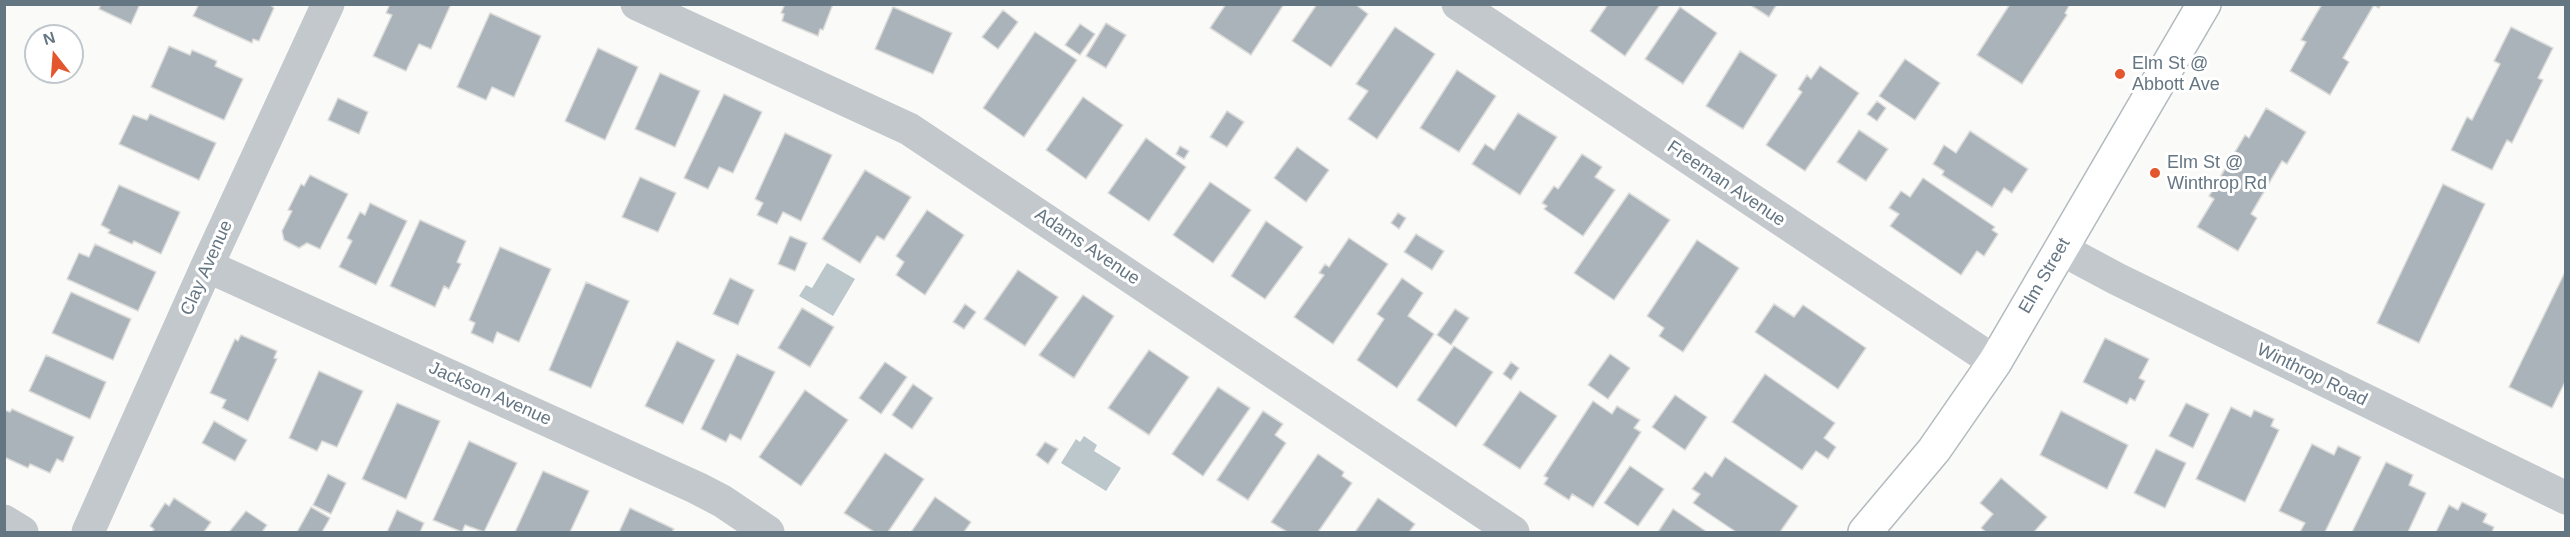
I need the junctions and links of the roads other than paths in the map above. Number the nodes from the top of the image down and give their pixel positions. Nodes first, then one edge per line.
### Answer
1 (328, 4) edge
2 (637, 4) edge
3 (1458, 4) edge
4 (2202, 5) edge
5 (2061, 249) junction
6 (207, 266) junction
7 (1995, 362) junction
8 (2565, 498) edge
9 (4, 521) edge
10 (22, 532) edge
11 (88, 532) edge
12 (768, 532) edge
13 (1513, 532) edge
14 (1866, 532) edge

1 - 6 street, Clay Avenue
2 - 13 street, Adams Avenue
3 - 7 street, Freeman Avenue
4 - 5 main road, Elm Street
5 - 7 main road, Elm Street
5 - 8 street, Winthrop Road
6 - 11 street, Clay Avenue
6 - 12 street, Jackson Avenue
7 - 14 main road, Elm Street
9 - 10 street

